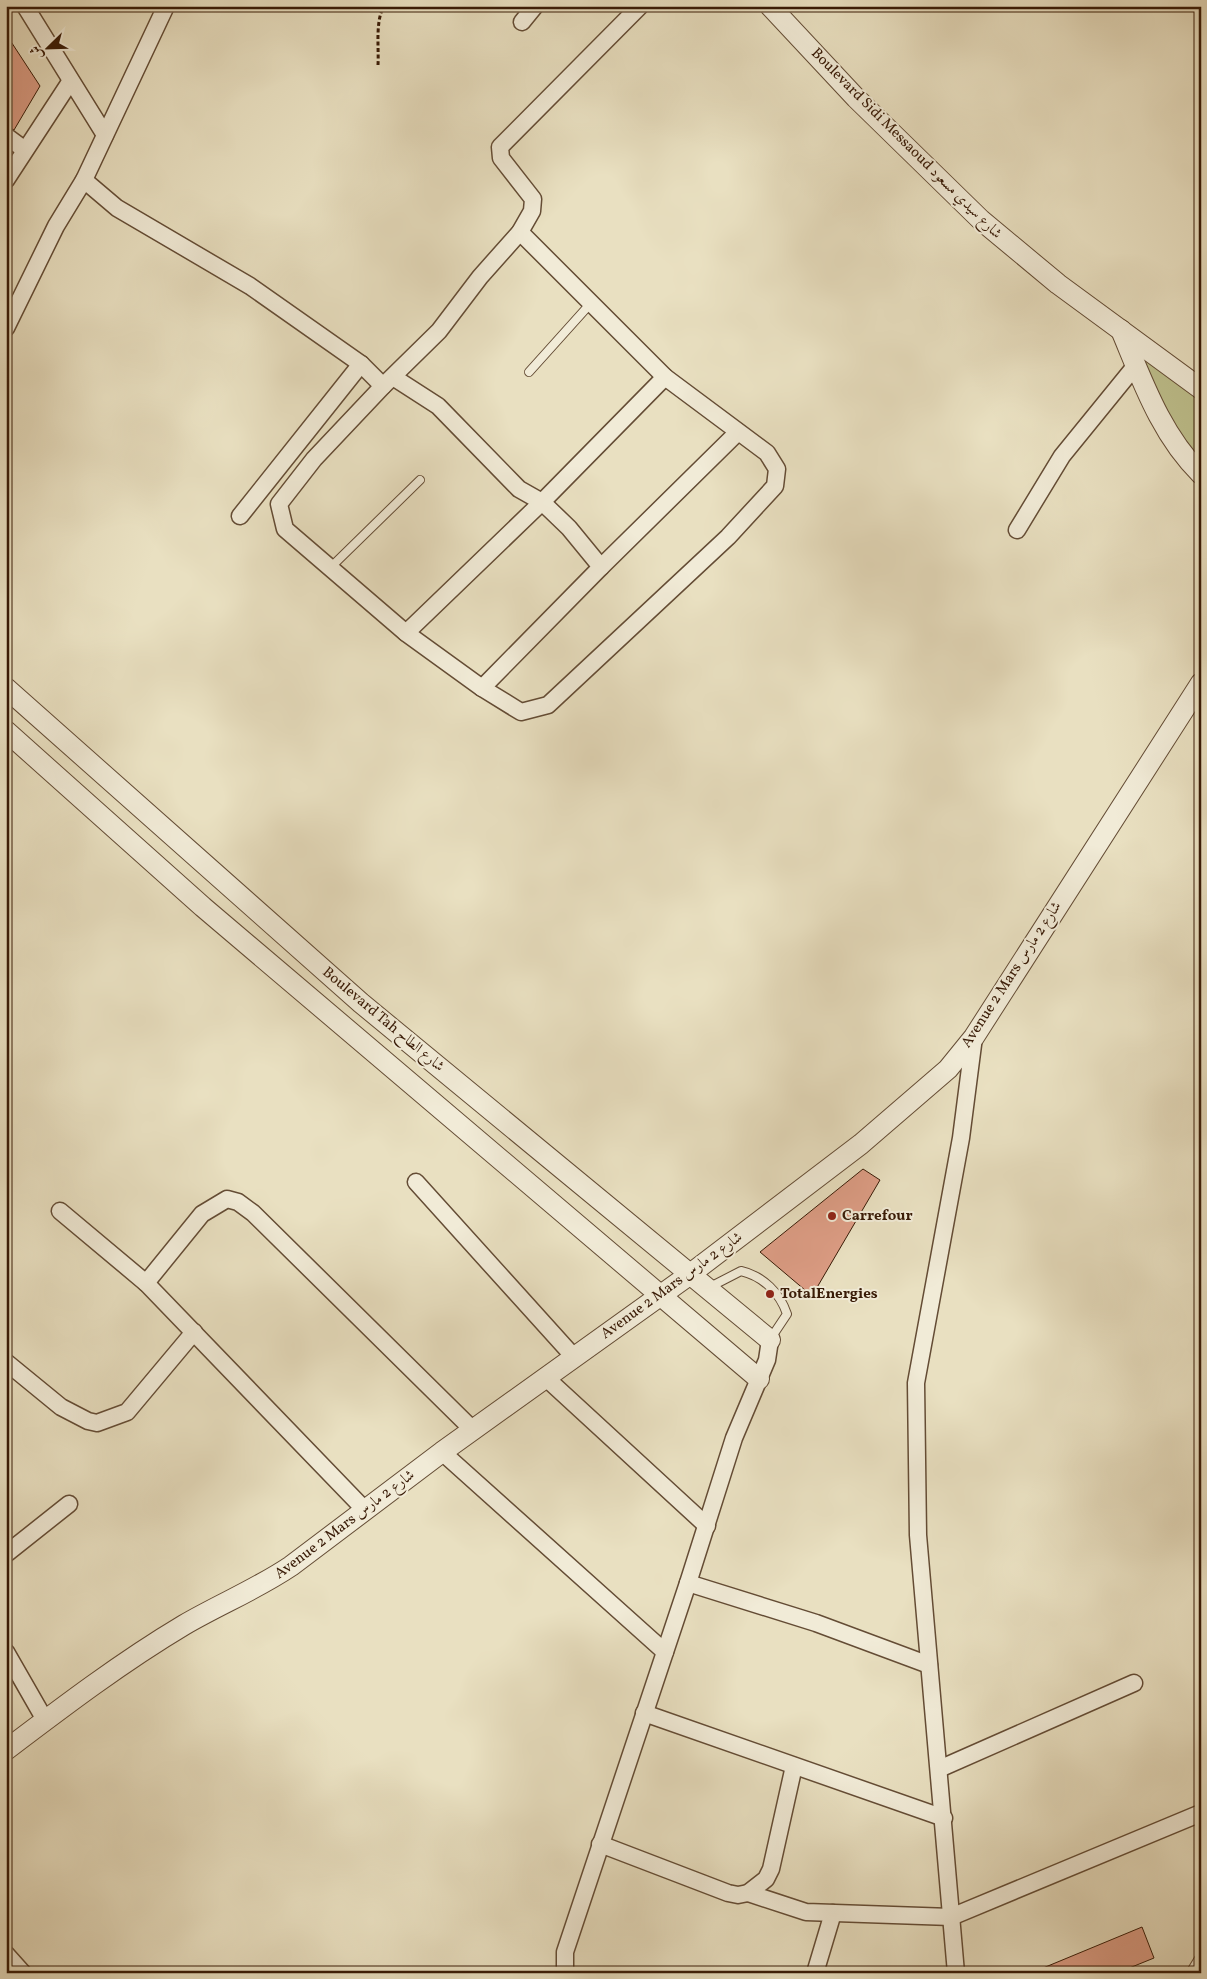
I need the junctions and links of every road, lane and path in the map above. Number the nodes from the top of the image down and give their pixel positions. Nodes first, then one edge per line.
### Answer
1 (25, 6) edge
2 (166, 6) edge
3 (384, 6) edge
4 (535, 6) edge
5 (640, 6) edge
6 (770, 6) edge
7 (522, 22) dead end
8 (378, 65) dead end
9 (70, 82) junction
10 (104, 135) junction
11 (6, 136) edge
12 (25, 150) junction
13 (6, 180) edge
14 (84, 180) junction
15 (520, 232) junction
16 (591, 303) junction
17 (6, 328) edge
18 (1120, 328) junction
19 (360, 364) junction
20 (1136, 365) junction
21 (529, 372) dead end
22 (665, 377) junction
23 (388, 381) junction
24 (1201, 389) edge
25 (738, 432) junction
26 (1201, 474) edge
27 (420, 480) dead end
28 (542, 502) junction
29 (240, 516) dead end
30 (1017, 530) dead end
31 (601, 567) junction
32 (330, 568) junction
33 (406, 633) junction
34 (1201, 683) edge
35 (6, 688) edge
36 (482, 688) junction
37 (9, 739) edge
38 (974, 1037) junction
39 (416, 1182) dead end
40 (60, 1211) dead end
41 (689, 1276) junction
42 (146, 1283) junction
43 (706, 1289) junction
44 (660, 1295) junction
45 (194, 1332) junction
46 (770, 1340) junction
47 (574, 1358) junction
48 (6, 1362) edge
49 (546, 1377) junction
50 (759, 1378) junction
51 (472, 1430) junction
52 (442, 1452) junction
53 (69, 1504) dead end
54 (365, 1510) junction
55 (707, 1526) junction
56 (6, 1554) edge
57 (688, 1582) junction
58 (6, 1652) edge
59 (665, 1652) junction
60 (929, 1665) junction
61 (1134, 1683) dead end
62 (644, 1714) junction
63 (45, 1720) junction
64 (6, 1750) edge
65 (794, 1766) junction
66 (939, 1769) junction
67 (1201, 1813) edge
68 (944, 1818) junction
69 (600, 1844) junction
70 (748, 1893) junction
71 (833, 1913) junction
72 (951, 1917) junction
73 (6, 1954) edge
74 (1201, 1955) edge
75 (23, 1973) edge
76 (565, 1973) edge
77 (815, 1973) edge
78 (956, 1973) edge
79 (1190, 1973) edge

1 - 9 street
2 - 10 street
3 - 8 path
4 - 7 street
5 - 15 street
6 - 18 street, Boulevard Sidi Messaoud شارع سيدي مسعود
9 - 10 street
9 - 12 street
10 - 14 street
11 - 12 street
12 - 13 street
14 - 17 street
14 - 19 street
15 - 16 street
15 - 23 street
16 - 21 lane
16 - 22 street
18 - 20 street
18 - 24 street, Boulevard Sidi Messaoud شارع سيدي مسعود
19 - 23 street
19 - 29 street
20 - 26 street
20 - 30 street
22 - 25 street
22 - 28 street
23 - 28 street
23 - 32 street
25 - 31 street
25 - 36 street
27 - 32 lane
28 - 31 street
28 - 33 street
31 - 36 street
32 - 33 street
33 - 36 street
34 - 38 street, Avenue 2 Mars شارع 2 مارس
35 - 41 street, Boulevard Tah شارع الطاح
37 - 44 street, Boulevard Tah شارع الطاح
38 - 41 street, Avenue 2 Mars شارع 2 مارس
38 - 60 street
39 - 47 street
40 - 42 street
41 - 43 street, Boulevard Tah شارع الطاح
41 - 44 street, Avenue 2 Mars شارع 2 مارس
42 - 45 street
42 - 51 street
43 - 46 street, Boulevard Tah شارع الطاح
43 - 46 lane
44 - 47 street, Avenue 2 Mars شارع 2 مارس
44 - 50 street, Boulevard Tah شارع الطاح
45 - 48 street
45 - 54 street
46 - 50 street
47 - 49 street, Avenue 2 Mars شارع 2 مارس
49 - 51 street, Avenue 2 Mars شارع 2 مارس
49 - 55 street
50 - 55 street
51 - 52 street, Avenue 2 Mars شارع 2 مارس
52 - 54 street, Avenue 2 Mars شارع 2 مارس
52 - 59 street
53 - 56 street
54 - 63 street, Avenue 2 Mars شارع 2 مارس
55 - 57 street
57 - 59 street
57 - 60 street
58 - 63 street
59 - 62 street
60 - 66 street
61 - 66 street
62 - 65 street
62 - 69 street
63 - 64 street, Avenue 2 Mars شارع 2 مارس
65 - 68 street
65 - 70 street
66 - 68 street
67 - 72 street
68 - 72 street
69 - 70 street
69 - 76 street
70 - 71 street
71 - 72 street
71 - 77 street
72 - 78 street
73 - 75 street
74 - 79 lane

